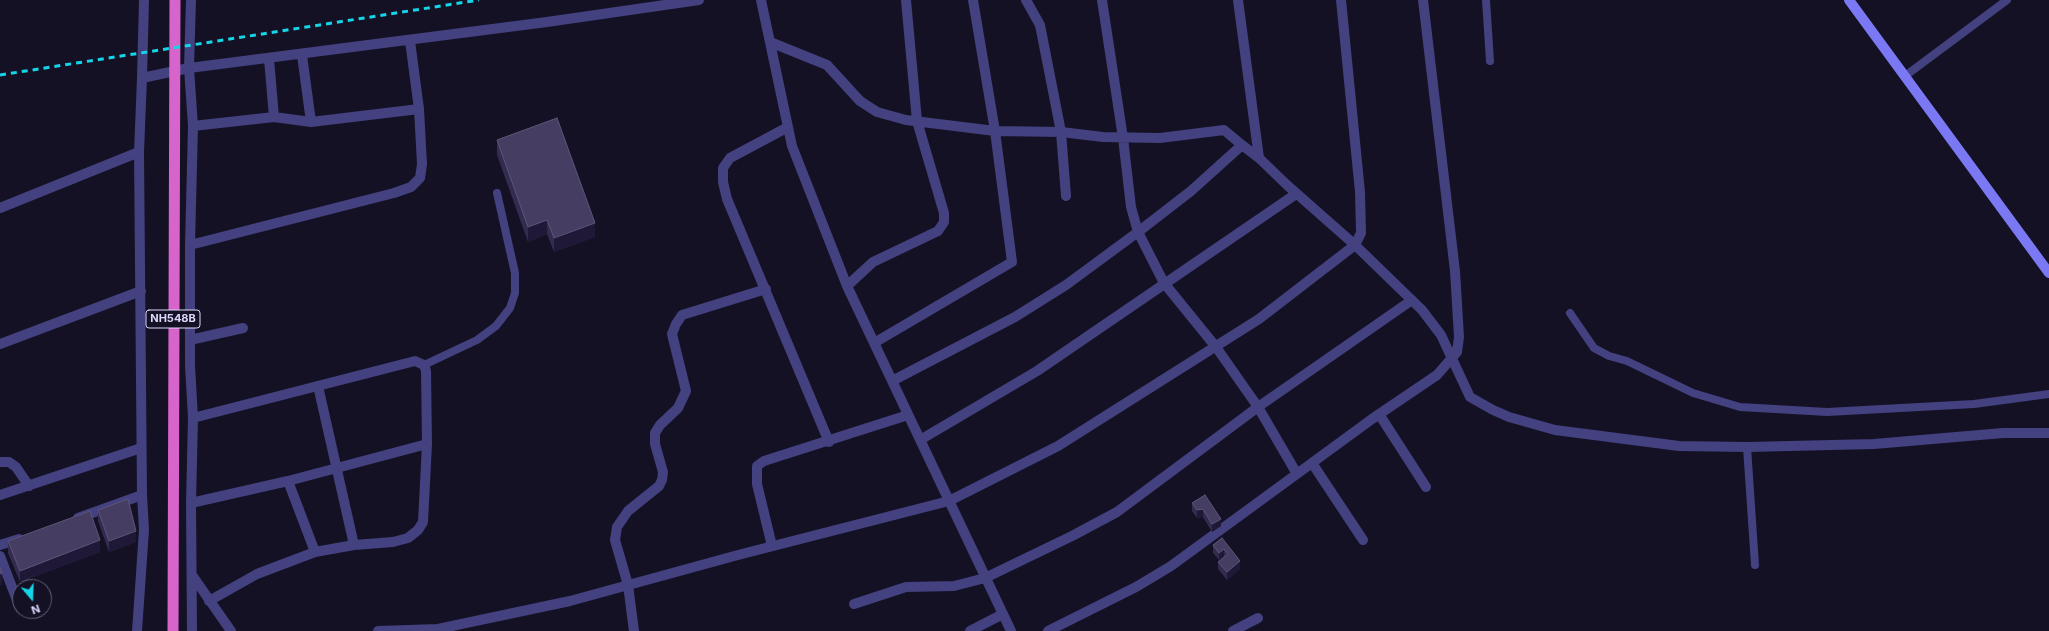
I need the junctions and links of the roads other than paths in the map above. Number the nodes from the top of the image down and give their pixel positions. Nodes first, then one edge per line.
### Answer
1 (144, 0) edge
2 (175, 0) edge
3 (191, 0) edge
4 (699, 0) edge
5 (761, 0) edge
6 (906, 0) edge
7 (973, 0) edge
8 (1026, 0) edge
9 (1102, 0) edge
10 (1238, 0) edge
11 (1341, 0) edge
12 (1423, 0) edge
13 (1486, 0) edge
14 (1849, 0) edge
15 (2007, 0) edge
16 (410, 41) junction
17 (770, 42) junction
18 (302, 55) junction
19 (269, 59) junction
20 (1490, 61) dead end
21 (189, 68) junction
22 (1905, 76) junction
23 (142, 78) junction
24 (419, 109) junction
25 (274, 117) junction
26 (917, 121) junction
27 (311, 122) junction
28 (193, 126) junction
29 (788, 127) junction
30 (995, 131) junction
31 (1061, 132) junction
32 (1123, 138) junction
33 (1242, 146) junction
34 (139, 152) junction
35 (1259, 158) junction
36 (497, 194) dead end
37 (1296, 194) junction
38 (1066, 196) dead end
39 (0, 208) edge
40 (1138, 232) junction
41 (190, 245) junction
42 (1355, 245) junction
43 (2049, 273) edge
44 (1164, 283) junction
45 (847, 286) junction
46 (766, 288) junction
47 (141, 291) junction
48 (1412, 300) junction
49 (1570, 313) dead end
50 (243, 328) dead end
51 (190, 340) junction
52 (874, 343) junction
53 (0, 344) edge
54 (1216, 347) junction
55 (1453, 359) junction
56 (424, 365) junction
57 (892, 381) junction
58 (318, 386) junction
59 (2049, 394) edge
60 (1258, 407) junction
61 (1379, 414) junction
62 (908, 415) junction
63 (193, 418) junction
64 (2049, 433) edge
65 (920, 440) junction
66 (828, 442) junction
67 (427, 444) junction
68 (1747, 447) junction
69 (142, 448) junction
70 (0, 462) edge
71 (1312, 463) junction
72 (337, 467) junction
73 (1297, 474) junction
74 (288, 481) junction
75 (29, 486) junction
76 (1426, 487) dead end
77 (142, 495) junction
78 (0, 496) edge
79 (949, 501) junction
80 (191, 503) junction
81 (67, 522) edge
82 (30, 535) edge
83 (1363, 540) dead end
84 (354, 545) junction
85 (0, 546) edge
86 (772, 546) junction
87 (316, 552) junction
88 (0, 556) edge
89 (1755, 565) dead end
90 (192, 575) junction
91 (986, 578) junction
92 (628, 585) junction
93 (12, 587) edge
94 (209, 601) junction
95 (854, 604) dead end
96 (1003, 614) junction
97 (1258, 618) dead end
98 (438, 630) edge
99 (137, 631) edge
100 (173, 631) edge
101 (192, 631) edge
102 (231, 631) edge
103 (378, 631) edge
104 (634, 631) edge
105 (970, 631) edge
106 (1011, 631) edge
107 (1048, 631) edge
108 (1233, 631) edge

1 - 23 street
2 - 100 highway, NH548B
3 - 21 street
4 - 16 street
5 - 17 street
6 - 26 street
7 - 30 street
8 - 31 street
9 - 32 street
10 - 35 street
11 - 42 street
12 - 55 street
13 - 20 lane
14 - 22 main road
15 - 22 lane
16 - 18 street
16 - 24 street
17 - 26 street
17 - 29 street
18 - 19 street
18 - 27 street
19 - 21 street
19 - 25 street
21 - 23 street
21 - 28 street
22 - 43 main road
23 - 34 street
24 - 27 street
24 - 41 street
25 - 27 street
25 - 28 street
26 - 30 street
26 - 45 street
28 - 41 street
29 - 45 street
29 - 46 street
30 - 31 street
30 - 52 street
31 - 32 street
31 - 38 street
32 - 33 street
32 - 40 street
33 - 35 street
33 - 40 street
34 - 39 street
34 - 47 street
35 - 37 street
36 - 56 lane
37 - 42 street
37 - 44 street
40 - 44 street
40 - 57 street
41 - 51 street
42 - 48 street
42 - 54 street
44 - 54 street
44 - 65 street
45 - 52 street
46 - 66 street
46 - 92 street
47 - 53 street
47 - 69 street
48 - 55 street
48 - 60 street
49 - 59 lane
50 - 51 street
51 - 63 street
52 - 57 street
54 - 60 street
54 - 79 street
55 - 61 street
55 - 68 street
56 - 58 street
56 - 67 street
57 - 62 street
58 - 63 street
58 - 72 street
60 - 73 street
60 - 91 street
61 - 71 street
61 - 76 street
62 - 65 street
62 - 66 street
63 - 80 street
64 - 68 street
65 - 79 street
66 - 86 street
67 - 72 street
67 - 84 street
68 - 89 lane
69 - 75 street
69 - 77 street
70 - 75 street
71 - 73 street
71 - 83 street
72 - 74 street
72 - 84 street
73 - 107 street
74 - 80 street
74 - 87 street
75 - 78 street
77 - 81 street
77 - 99 street
79 - 86 street
79 - 91 street
80 - 90 street
82 - 85 street
84 - 87 street
86 - 92 street
87 - 94 street
88 - 93 street
90 - 94 street
90 - 101 street
91 - 95 street
91 - 96 street
92 - 98 street
92 - 104 street
94 - 102 street
96 - 105 street
96 - 106 street
97 - 108 street
98 - 103 street

